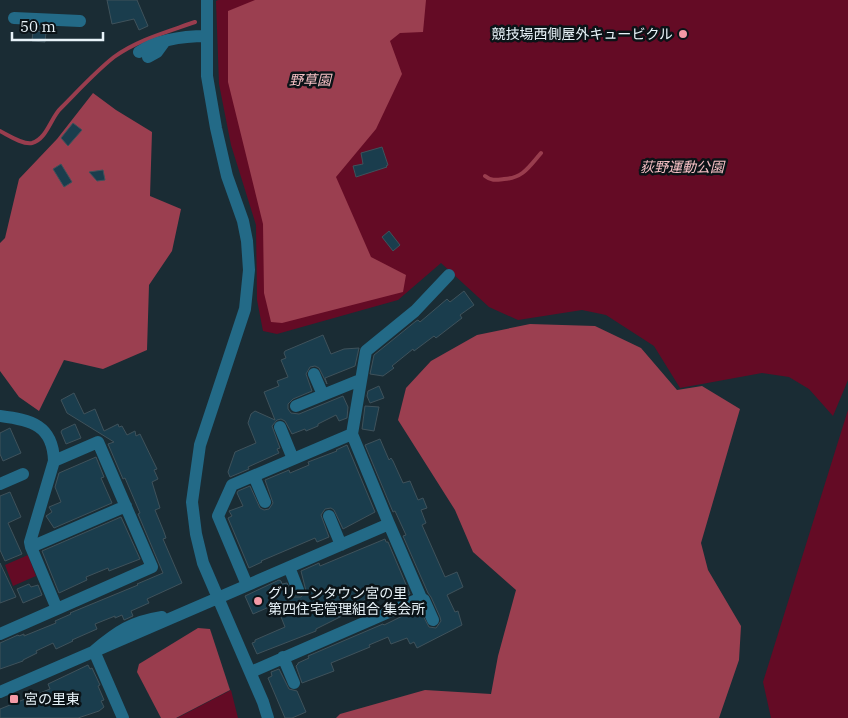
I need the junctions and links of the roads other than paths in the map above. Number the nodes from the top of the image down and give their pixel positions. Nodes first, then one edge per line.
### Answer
1 (208, 0) edge
2 (14, 18) dead end
3 (80, 21) dead end
4 (207, 36) junction
5 (144, 54) dead end
6 (446, 284) dead end
7 (314, 374) dead end
8 (360, 380) junction
9 (323, 395) junction
10 (296, 406) dead end
11 (0, 416) edge
12 (280, 427) dead end
13 (352, 434) junction
14 (293, 459) junction
15 (54, 461) junction
16 (23, 474) dead end
17 (254, 476) junction
18 (0, 484) edge
19 (265, 502) dead end
20 (126, 506) junction
21 (329, 516) dead end
22 (389, 524) junction
23 (341, 544) junction
24 (30, 547) junction
25 (289, 567) junction
26 (247, 585) junction
27 (298, 590) dead end
28 (218, 598) junction
29 (421, 598) junction
30 (57, 609) junction
31 (433, 620) dead end
32 (0, 634) edge
33 (94, 651) junction
34 (283, 658) junction
35 (251, 672) junction
36 (40, 675) junction
37 (294, 683) dead end
38 (0, 692) edge
39 (0, 700) edge
40 (123, 718) edge
41 (268, 718) edge

1 - 4 street
2 - 3 street
4 - 5 street
4 - 28 street
6 - 8 street
7 - 9 street
8 - 9 street
8 - 13 street
9 - 10 street
11 - 15 street
12 - 14 street
13 - 14 street
13 - 22 street
14 - 17 street
15 - 20 street
15 - 24 street
16 - 18 street
17 - 19 street
17 - 26 street
20 - 24 street
20 - 30 street
21 - 23 street
22 - 23 street
22 - 29 street
23 - 25 street
24 - 30 street
25 - 26 street
25 - 27 street
26 - 28 street
28 - 33 street
28 - 35 street
29 - 31 street
29 - 34 street
30 - 32 street
33 - 36 street
33 - 40 street
34 - 35 street
34 - 37 street
35 - 41 street
36 - 38 street
36 - 39 street

